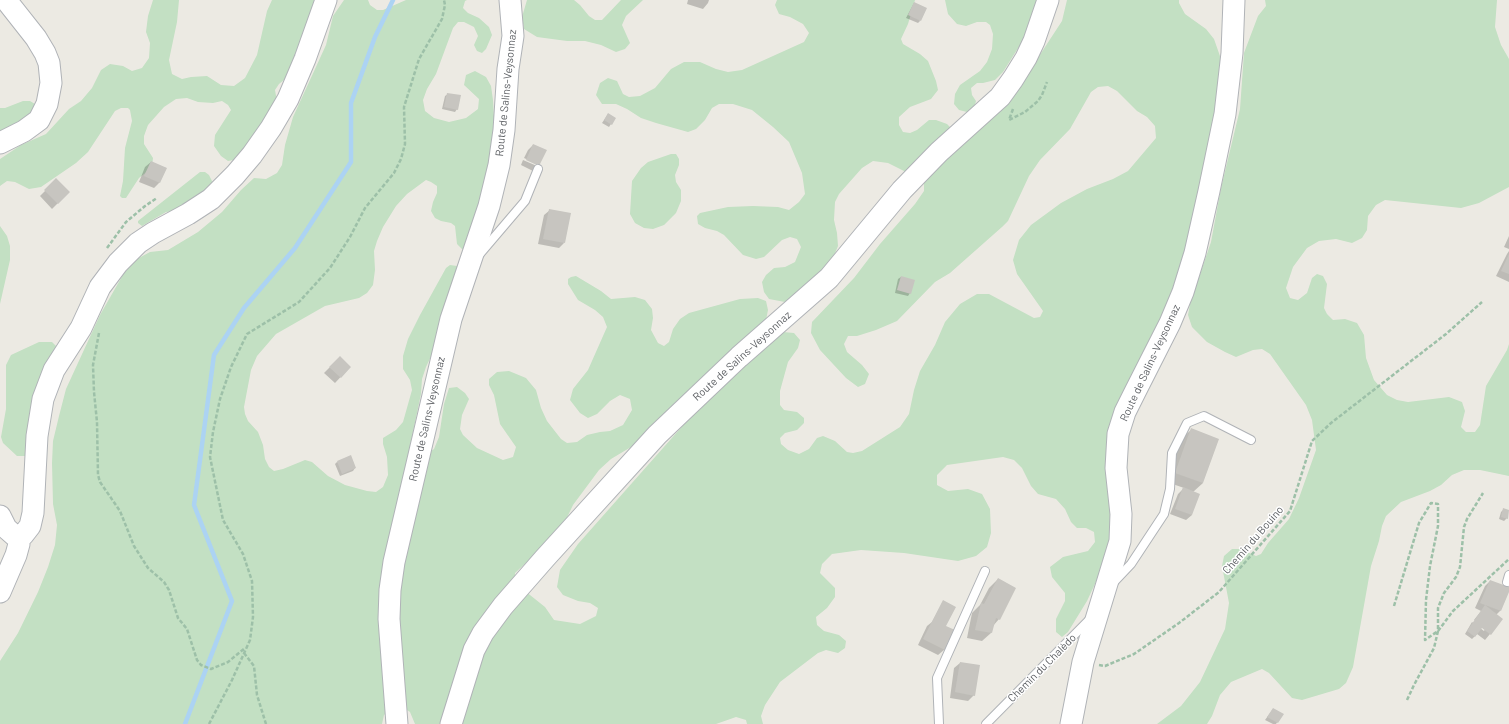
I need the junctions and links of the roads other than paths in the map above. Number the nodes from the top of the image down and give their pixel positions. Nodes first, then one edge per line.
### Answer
1 (6, 0) edge
2 (326, 0) edge
3 (510, 0) edge
4 (1048, 0) edge
5 (1234, 0) edge
6 (0, 143) edge
7 (538, 169) dead end
8 (470, 260) junction
9 (1251, 440) dead end
10 (0, 516) edge
11 (18, 537) junction
12 (985, 571) dead end
13 (1105, 588) junction
14 (0, 592) edge
15 (1098, 611) junction
16 (397, 724) edge
17 (451, 724) edge
18 (939, 724) edge
19 (986, 724) edge
20 (1071, 724) edge

1 - 6 street
2 - 11 street
3 - 8 street, Route de Salins-Veysonnaz
4 - 17 street, Route de Salins-Veysonnaz
5 - 13 street, Route de Salins-Veysonnaz
7 - 8 lane
8 - 16 street, Route de Salins-Veysonnaz
9 - 13 lane
10 - 11 street
11 - 14 street
12 - 18 lane
13 - 15 street, Route de Salins-Veysonnaz
15 - 19 lane, Chemin du Chalèdo
15 - 20 street, Route de Salins-Veysonnaz

